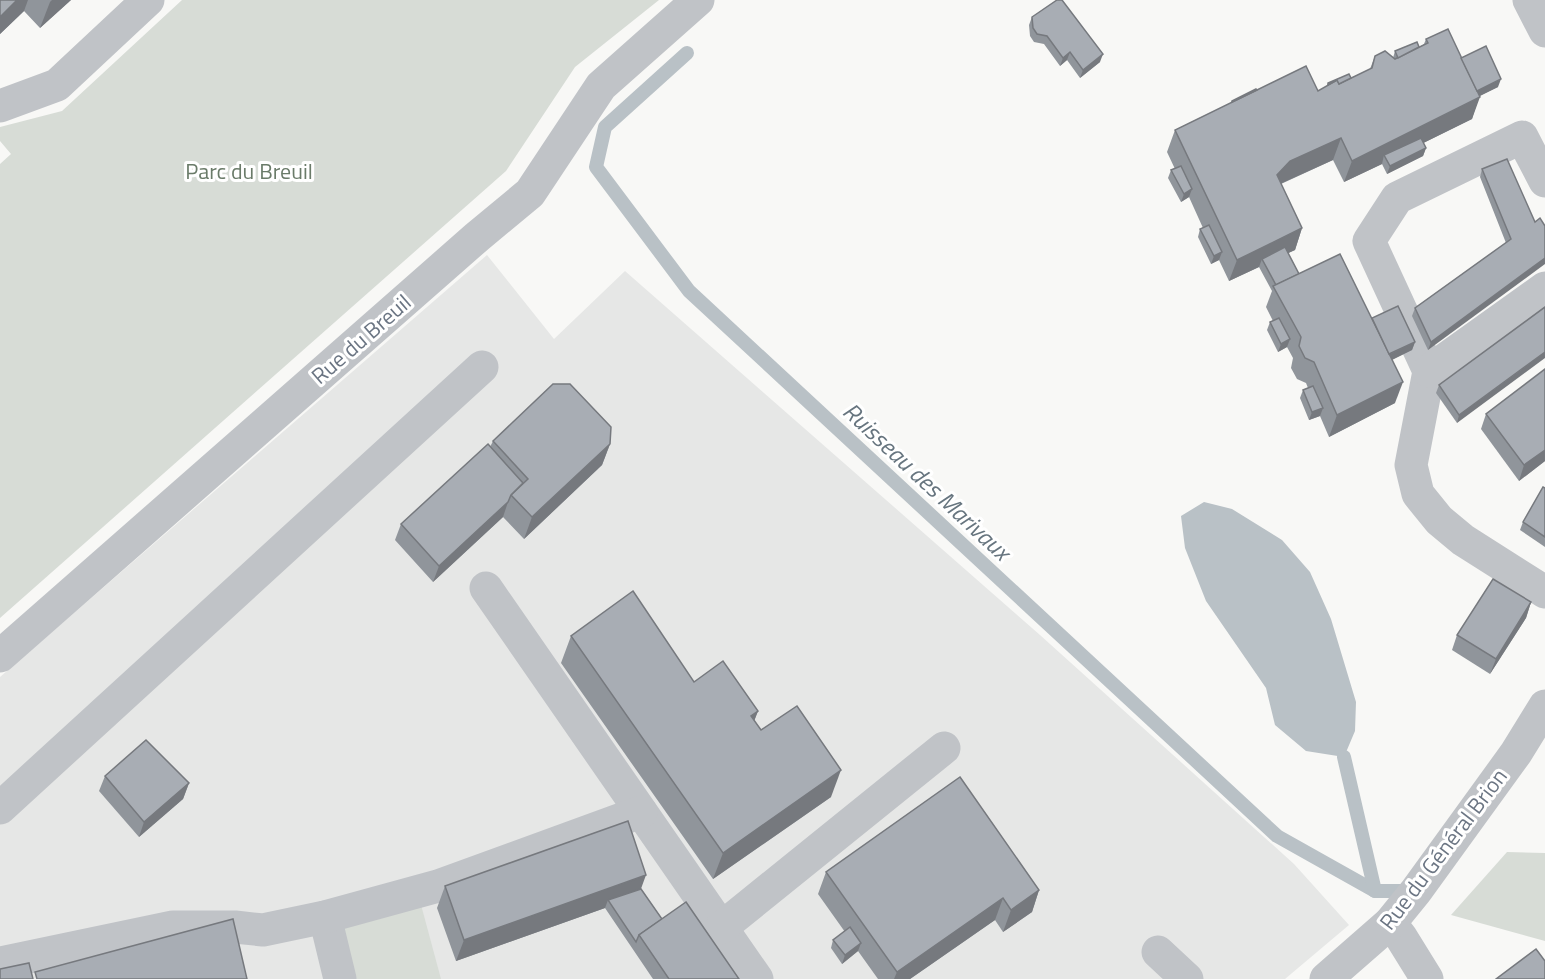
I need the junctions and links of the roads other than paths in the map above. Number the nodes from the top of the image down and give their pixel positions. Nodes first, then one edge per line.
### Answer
1 (148, 0) edge
2 (698, 0) edge
3 (1530, 0) edge
4 (1545, 31) edge
5 (0, 106) edge
6 (1545, 181) edge
7 (1545, 288) edge
8 (482, 367) dead end
9 (1429, 371) junction
10 (486, 588) dead end
11 (1545, 592) edge
12 (0, 656) edge
13 (1545, 706) edge
14 (944, 748) dead end
15 (0, 808) edge
16 (641, 812) junction
17 (325, 917) junction
18 (1390, 923) junction
19 (721, 928) junction
20 (1158, 952) dead end
21 (0, 963) edge
22 (340, 979) edge
23 (756, 979) edge
24 (1187, 979) edge
25 (1326, 979) edge
26 (1427, 979) edge

1 - 5 street
2 - 12 street, Rue du Breuil
3 - 4 street
6 - 9 street
7 - 9 street
8 - 15 street
9 - 11 street
10 - 16 street
13 - 18 street, Rue du Général Brion
14 - 19 street
16 - 17 street
16 - 19 street
17 - 21 street
17 - 22 street
18 - 25 street, Rue du Général Brion
18 - 26 street
19 - 23 street
20 - 24 street

